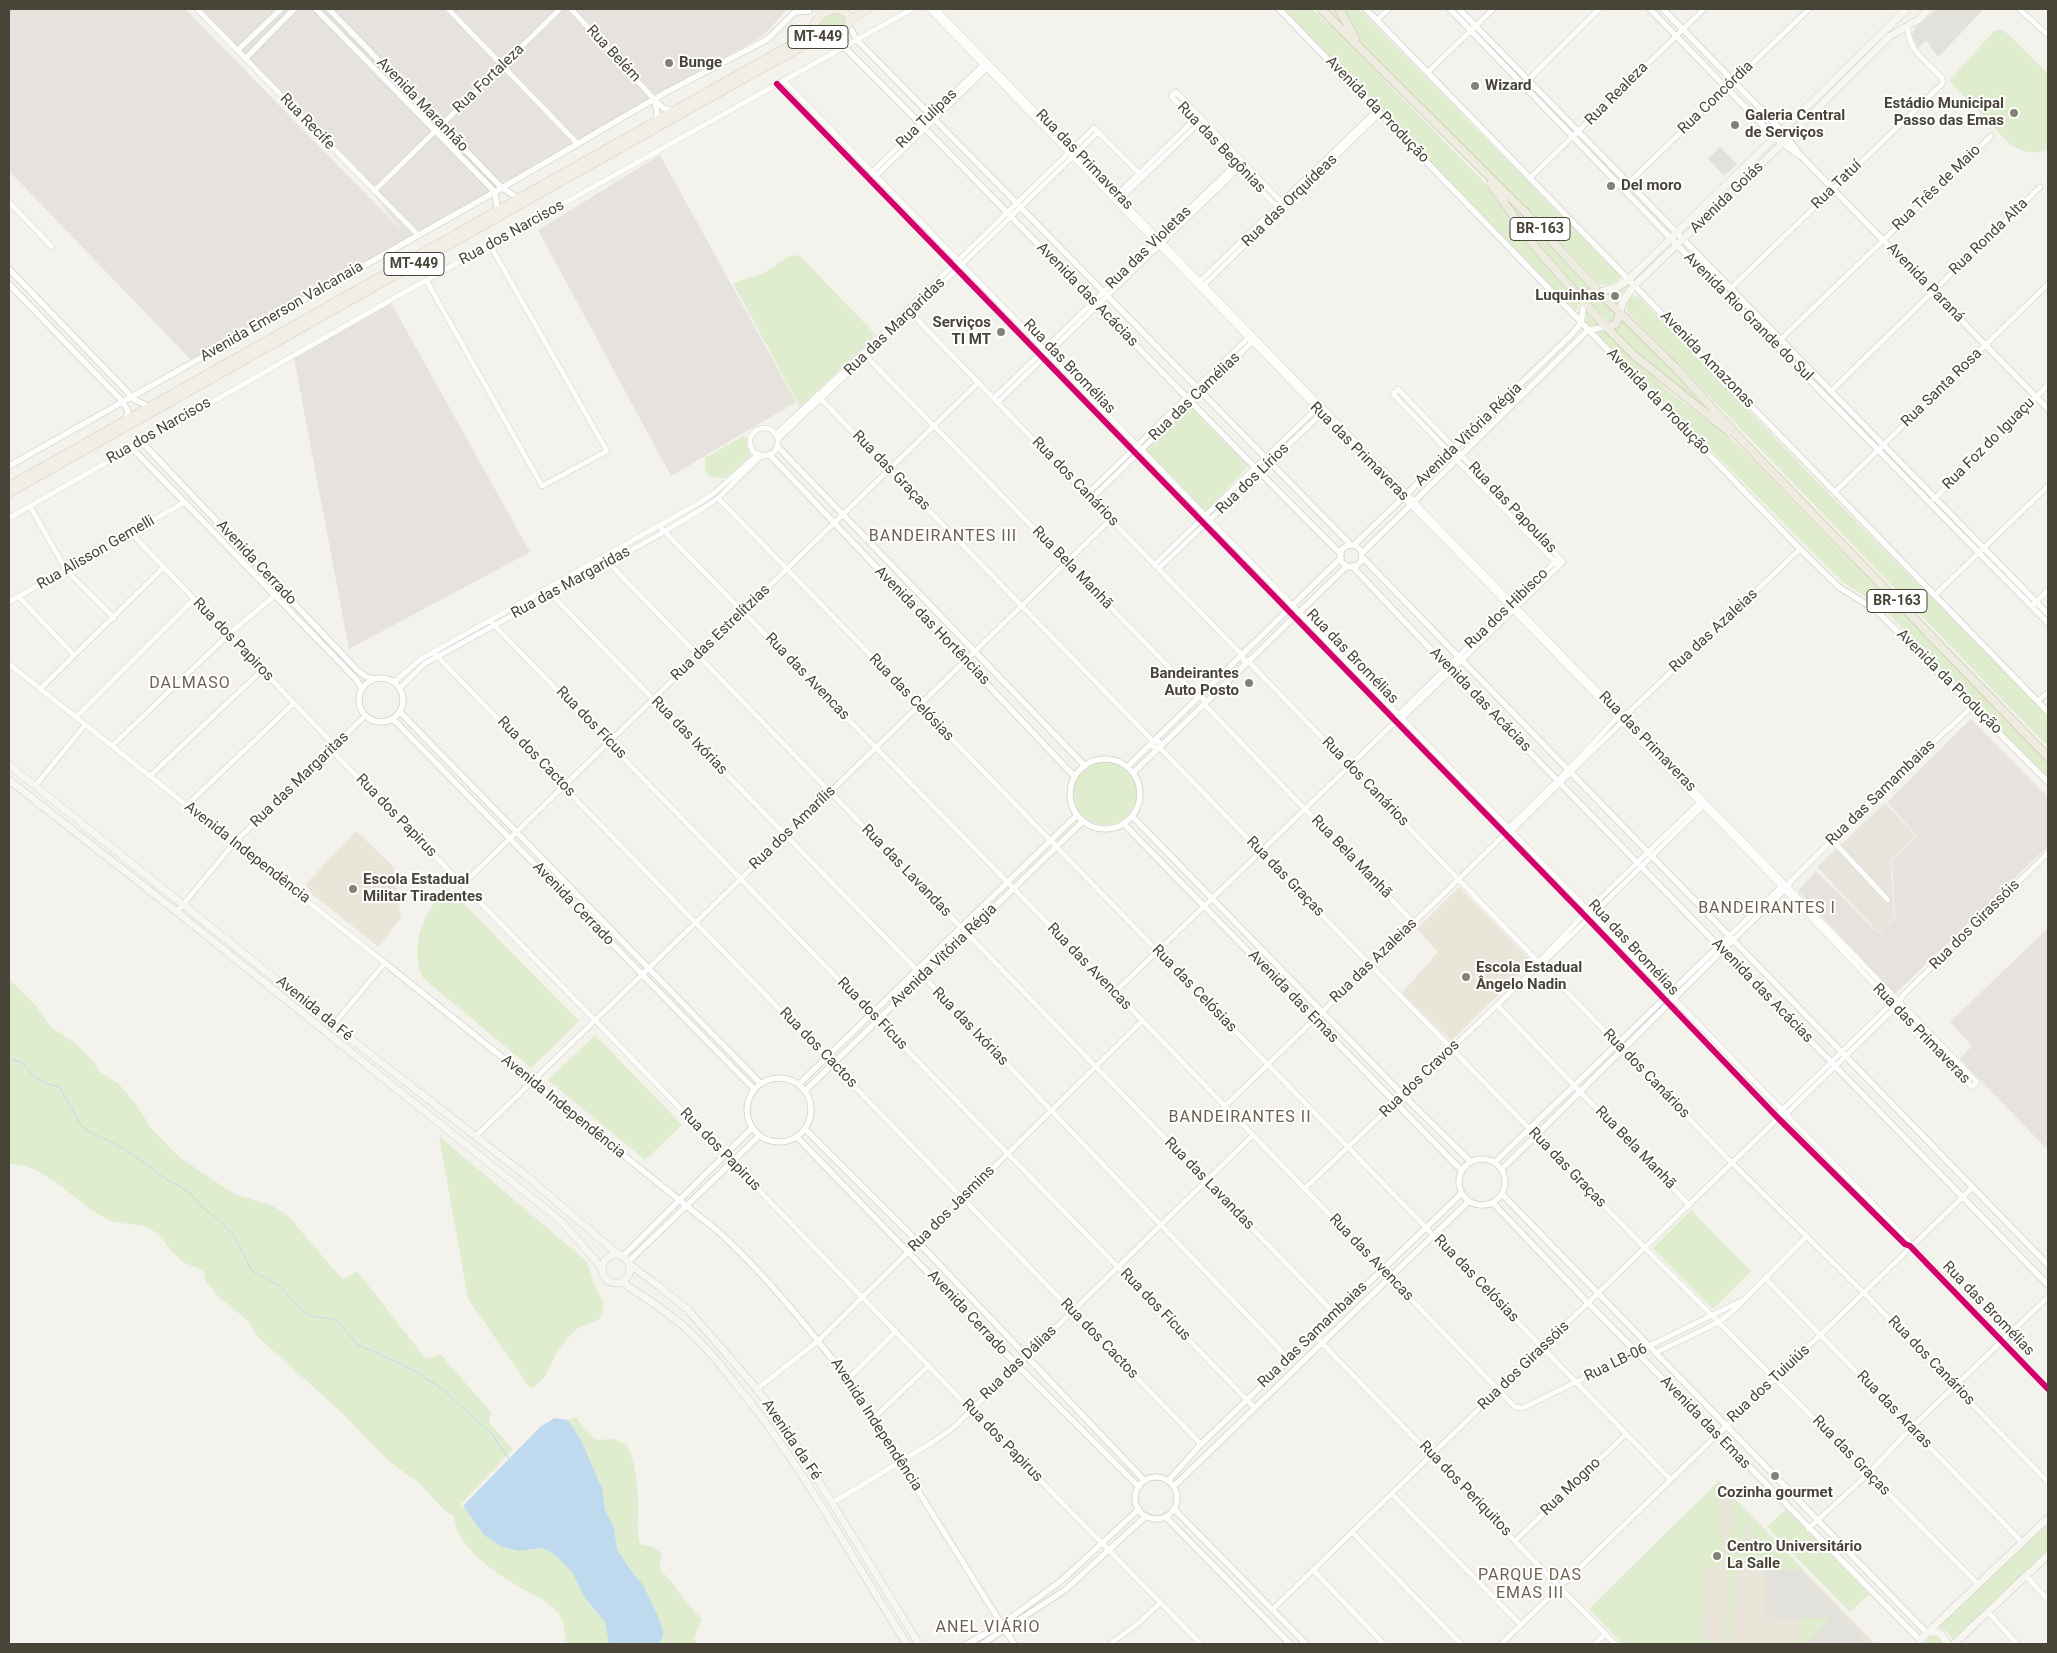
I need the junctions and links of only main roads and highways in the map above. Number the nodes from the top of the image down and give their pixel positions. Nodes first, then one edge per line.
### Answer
1 (838, 9) edge
2 (868, 9) edge
3 (1320, 9) edge
4 (1339, 9) edge
5 (1929, 9) edge
6 (1905, 11) edge
7 (849, 23) junction
8 (814, 25) junction
9 (1908, 26) junction
10 (827, 40) junction
11 (1360, 47) junction
12 (1480, 167) junction
13 (1599, 292) junction
14 (1584, 303) junction
15 (1620, 313) junction
16 (1606, 327) junction
17 (1746, 446) junction
18 (9, 486) edge
19 (9, 493) edge
20 (2048, 757) edge
21 (9, 764) edge
22 (9, 780) edge
23 (625, 1259) junction
24 (602, 1268) junction
25 (621, 1282) junction
26 (2048, 1518) edge
27 (2048, 1555) edge
28 (1928, 1633) junction
29 (1918, 1643) edge
30 (906, 1644) edge
31 (919, 1644) edge
32 (1948, 1644) edge
33 (1954, 1644) edge

1 - 7 main road, MT-449
1 - 8 main road, MT-449
2 - 7 main road, MT-449
3 - 11 highway, BR-163
4 - 11 highway
5 - 9 main road, Avenida Goiás
6 - 9 main road
6 - 13 main road, Avenida Goiás
7 - 10 main road, MT-449
8 - 10 main road, MT-449
8 - 18 main road, MT-449
9 - 15 main road, Avenida Goiás
10 - 19 main road, MT-449
11 - 12 highway, BR-163
12 - 13 highway, BR-163
12 - 14 highway, BR-163
13 - 14 highway
13 - 15 highway, BR-163
14 - 16 highway, BR-163
15 - 16 highway
15 - 17 highway, BR-163
16 - 17 highway, BR-163
17 - 20 highway, BR-163
21 - 23 main road, Avenida da Fé
22 - 24 main road, Avenida da Fé
23 - 24 main road
23 - 25 main road
23 - 31 main road, Avenida da Fé
24 - 25 main road
25 - 30 main road, Avenida da Fé
26 - 28 main road
27 - 33 main road
28 - 29 main road
28 - 32 main road

